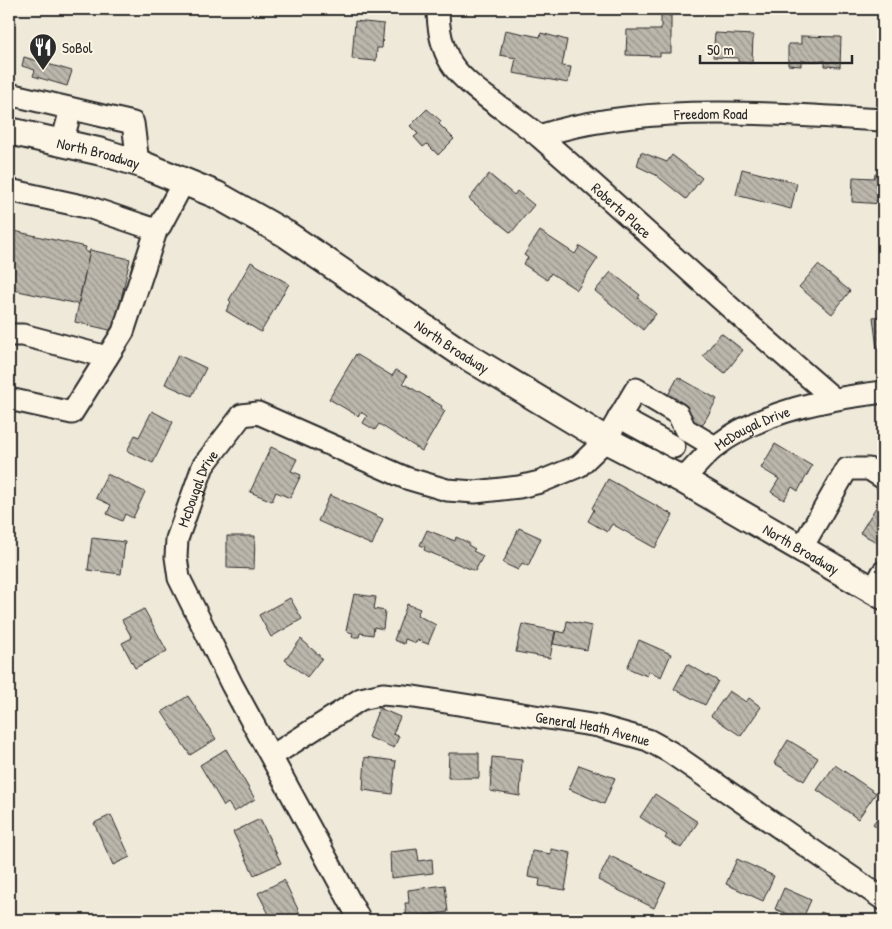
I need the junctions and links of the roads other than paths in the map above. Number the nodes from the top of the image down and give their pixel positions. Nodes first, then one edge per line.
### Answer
1 (438, 9) edge
2 (9, 94) edge
3 (71, 108) junction
4 (883, 120) edge
5 (9, 132) edge
6 (539, 136) junction
7 (62, 143) junction
8 (138, 163) junction
9 (184, 181) junction
10 (9, 190) edge
11 (157, 228) junction
12 (9, 335) edge
13 (107, 357) junction
14 (883, 392) edge
15 (833, 398) junction
16 (9, 399) edge
17 (619, 417) junction
18 (686, 429) junction
19 (606, 440) junction
20 (674, 447) junction
21 (715, 447) junction
22 (660, 468) junction
23 (876, 474) edge
24 (683, 480) junction
25 (801, 548) junction
26 (880, 586) edge
27 (272, 756) junction
28 (883, 900) edge
29 (360, 920) edge

1 - 6 street, Roberta Place
2 - 3 street
3 - 7 street
3 - 8 street
4 - 6 street, Freedom Road
5 - 7 main road, North Broadway
6 - 15 street, Roberta Place
7 - 8 main road, North Broadway
8 - 9 main road, North Broadway
9 - 11 street
9 - 19 main road, North Broadway
10 - 11 street
11 - 13 street
12 - 13 street
13 - 16 street
14 - 15 street, McDougal Drive
15 - 21 street, McDougal Drive
17 - 18 street, McDougal Drive
17 - 19 street, McDougal Drive
17 - 20 street
18 - 20 street
18 - 21 street
19 - 22 main road, North Broadway
19 - 27 street, McDougal Drive
20 - 22 street
21 - 24 street, McDougal Drive
22 - 24 main road, North Broadway
23 - 25 street
24 - 25 main road, North Broadway
25 - 26 main road, North Broadway
27 - 28 street, General Heath Avenue
27 - 29 street, McDougal Drive

